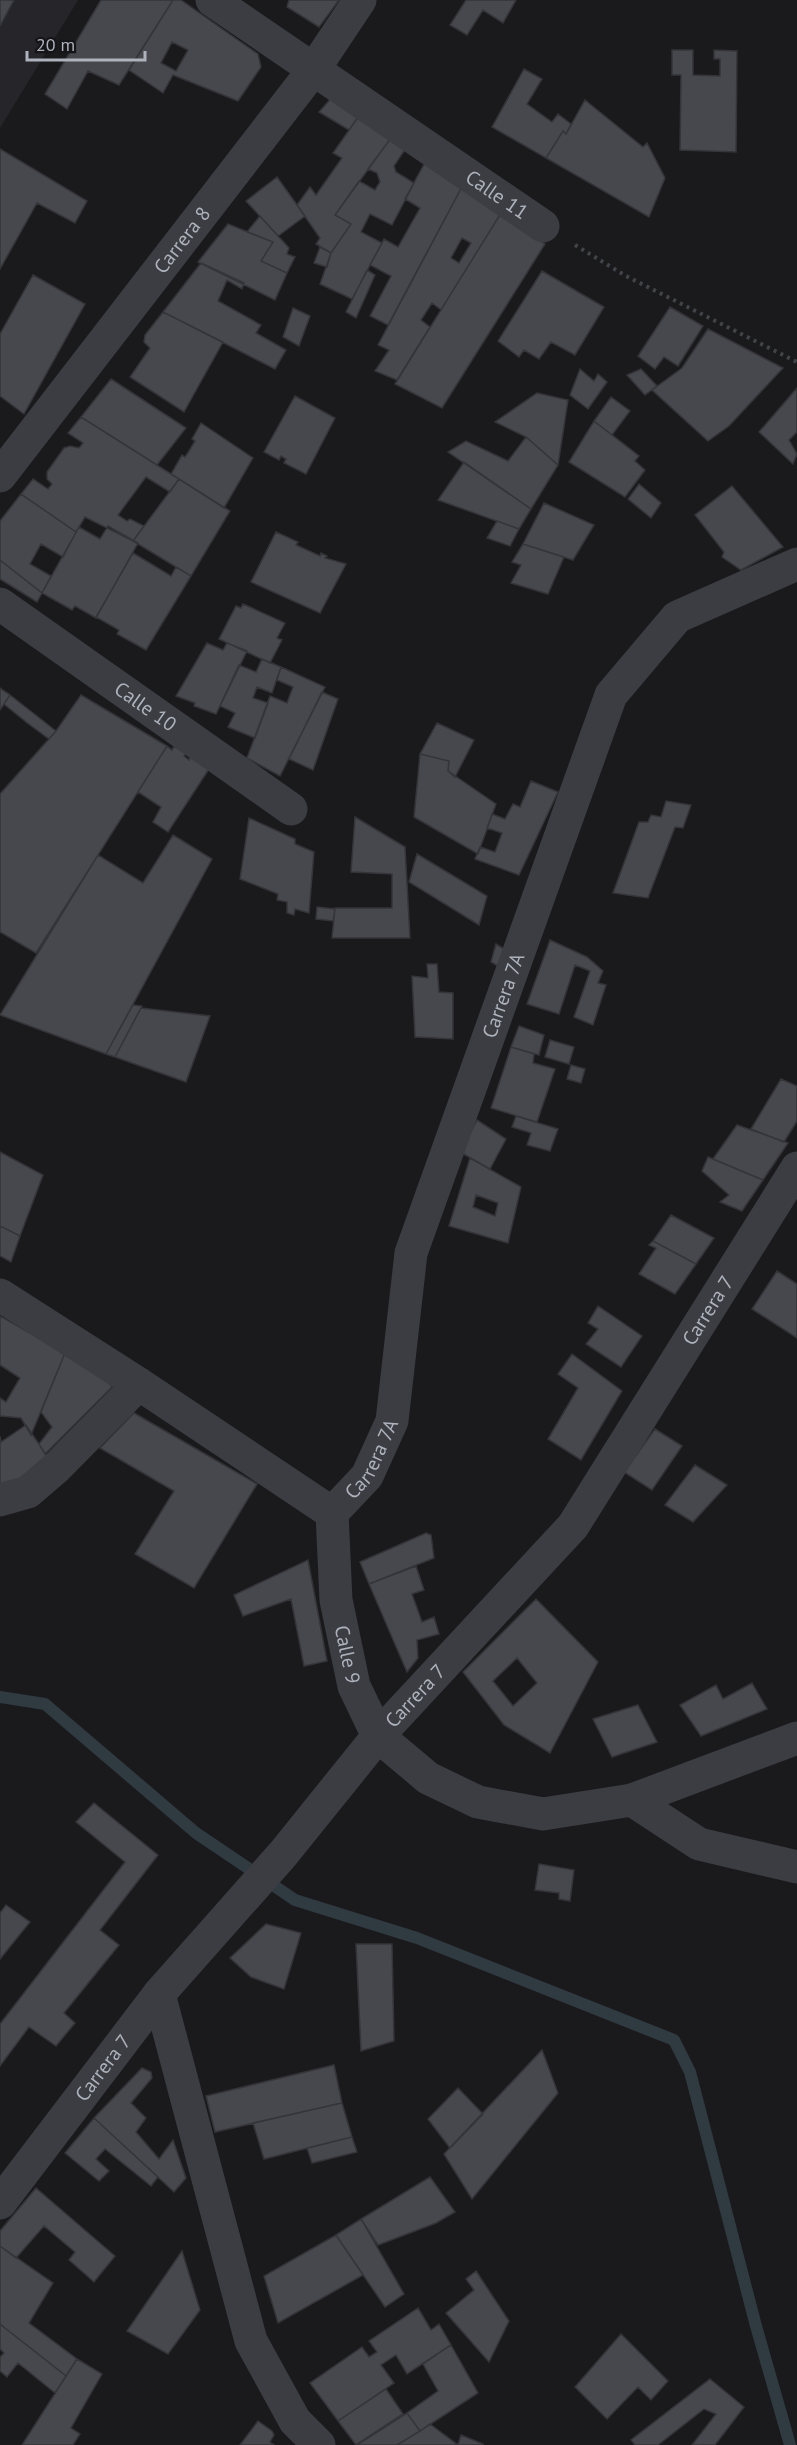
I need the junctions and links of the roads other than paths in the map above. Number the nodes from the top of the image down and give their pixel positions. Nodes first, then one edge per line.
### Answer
1 (212, 0) edge
2 (360, 0) edge
3 (314, 69) junction
4 (543, 226) road end
5 (0, 476) edge
6 (797, 564) edge
7 (0, 604) edge
8 (291, 809) dead end
9 (797, 1168) edge
10 (0, 1295) edge
11 (139, 1384) junction
12 (0, 1500) edge
13 (332, 1512) junction
14 (378, 1736) junction
15 (797, 1738) edge
16 (632, 1800) junction
17 (797, 1867) edge
18 (159, 1994) junction
19 (0, 2203) edge
20 (319, 2445) edge

1 - 3 street, Calle 11
2 - 3 street, Carrera 8
3 - 4 street, Calle 11
3 - 5 street, Carrera 8
6 - 13 street, Carrera 7A
7 - 8 street, Calle 10
9 - 14 street, Carrera 7
10 - 11 street
11 - 12 street
11 - 13 street
13 - 14 street, Calle 9
14 - 16 street, Calle 9
14 - 18 street, Carrera 7
15 - 16 street, Calle 9
16 - 17 street
18 - 19 street, Carrera 7
18 - 20 street

